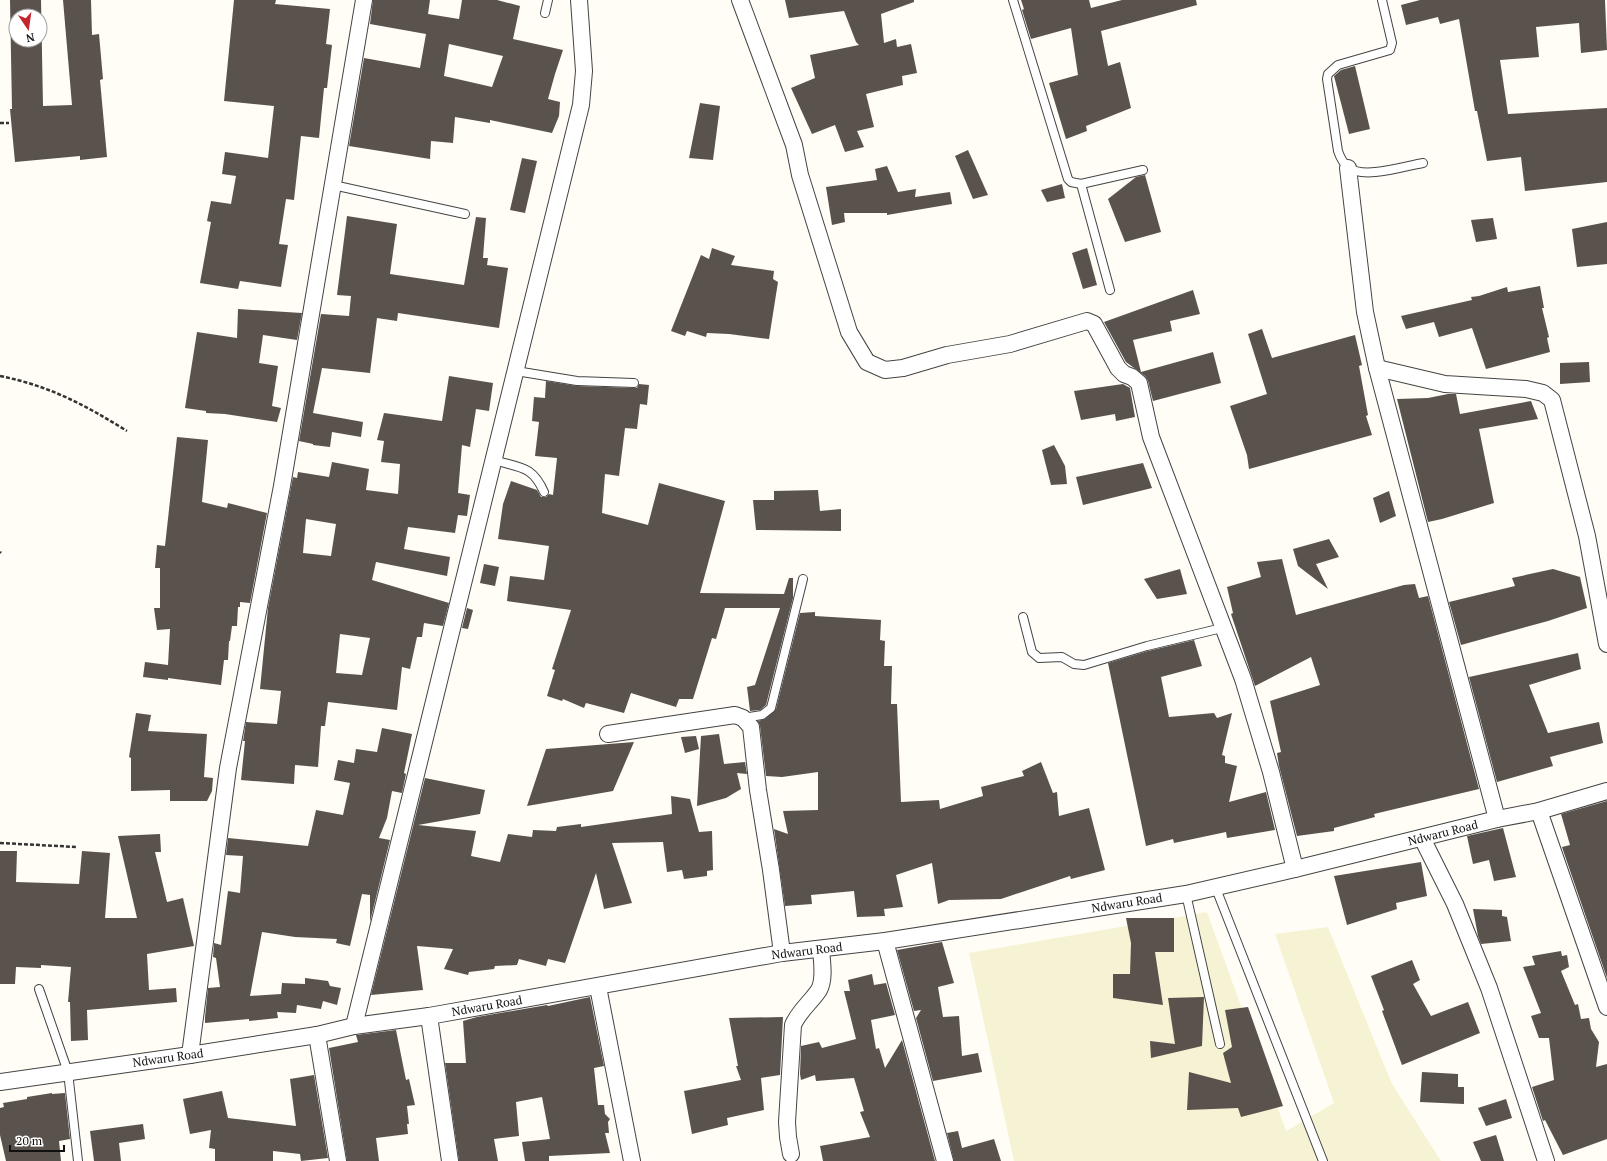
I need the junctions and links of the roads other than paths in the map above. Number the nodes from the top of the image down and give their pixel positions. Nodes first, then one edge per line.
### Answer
1 (364, 0) edge
2 (548, 0) edge
3 (578, 0) edge
4 (740, 0) edge
5 (1013, 0) edge
6 (1382, 0) edge
7 (545, 13) dead end
8 (1423, 163) dead end
9 (1348, 168) junction
10 (1143, 170) dead end
11 (1081, 184) junction
12 (333, 185) junction
13 (465, 214) dead end
14 (1110, 290) dead end
15 (1377, 368) junction
16 (516, 371) junction
17 (634, 383) dead end
18 (494, 460) junction
19 (544, 492) dead end
20 (803, 579) dead end
21 (1023, 617) dead end
22 (1222, 628) junction
23 (1607, 644) edge
24 (743, 718) junction
25 (608, 734) dead end
26 (1607, 791) edge
27 (1539, 811) junction
28 (1497, 819) junction
29 (1422, 838) junction
30 (1295, 869) junction
31 (1215, 886) junction
32 (1186, 894) junction
33 (885, 941) junction
34 (822, 950) junction
35 (782, 954) junction
36 (598, 987) junction
37 (39, 989) dead end
38 (1607, 1008) edge
39 (429, 1016) junction
40 (354, 1026) junction
41 (317, 1035) junction
42 (1220, 1044) dead end
43 (190, 1056) junction
44 (68, 1072) junction
45 (0, 1082) edge
46 (791, 1154) dead end
47 (78, 1161) edge
48 (338, 1161) edge
49 (450, 1161) edge
50 (632, 1161) edge
51 (945, 1161) edge
52 (1323, 1161) edge
53 (1546, 1161) edge

1 - 12 street
2 - 7 lane
3 - 16 street
4 - 22 street
5 - 11 lane
6 - 9 lane
8 - 9 lane
9 - 15 street
10 - 11 lane
11 - 14 lane
12 - 13 lane
12 - 43 street
15 - 23 street
15 - 28 street
16 - 17 lane
16 - 18 street
18 - 19 lane
18 - 40 street
20 - 24 lane
21 - 22 lane
22 - 30 street
24 - 25 street
24 - 35 street
26 - 27 street, Ndwaru Road
27 - 28 street, Ndwaru Road
27 - 38 street
28 - 29 street, Ndwaru Road
29 - 30 street, Ndwaru Road
29 - 53 street
30 - 31 street, Ndwaru Road
31 - 32 street, Ndwaru Road
31 - 52 lane
32 - 33 street, Ndwaru Road
32 - 42 lane
33 - 34 street, Ndwaru Road
33 - 51 street
34 - 35 street, Ndwaru Road
34 - 46 street
35 - 36 street, Ndwaru Road
36 - 39 street, Ndwaru Road
36 - 50 street
37 - 44 lane
39 - 40 street, Ndwaru Road
39 - 49 street
40 - 41 street, Ndwaru Road
41 - 43 street, Ndwaru Road
41 - 48 street
43 - 44 street, Ndwaru Road
44 - 45 street, Ndwaru Road
44 - 47 lane

